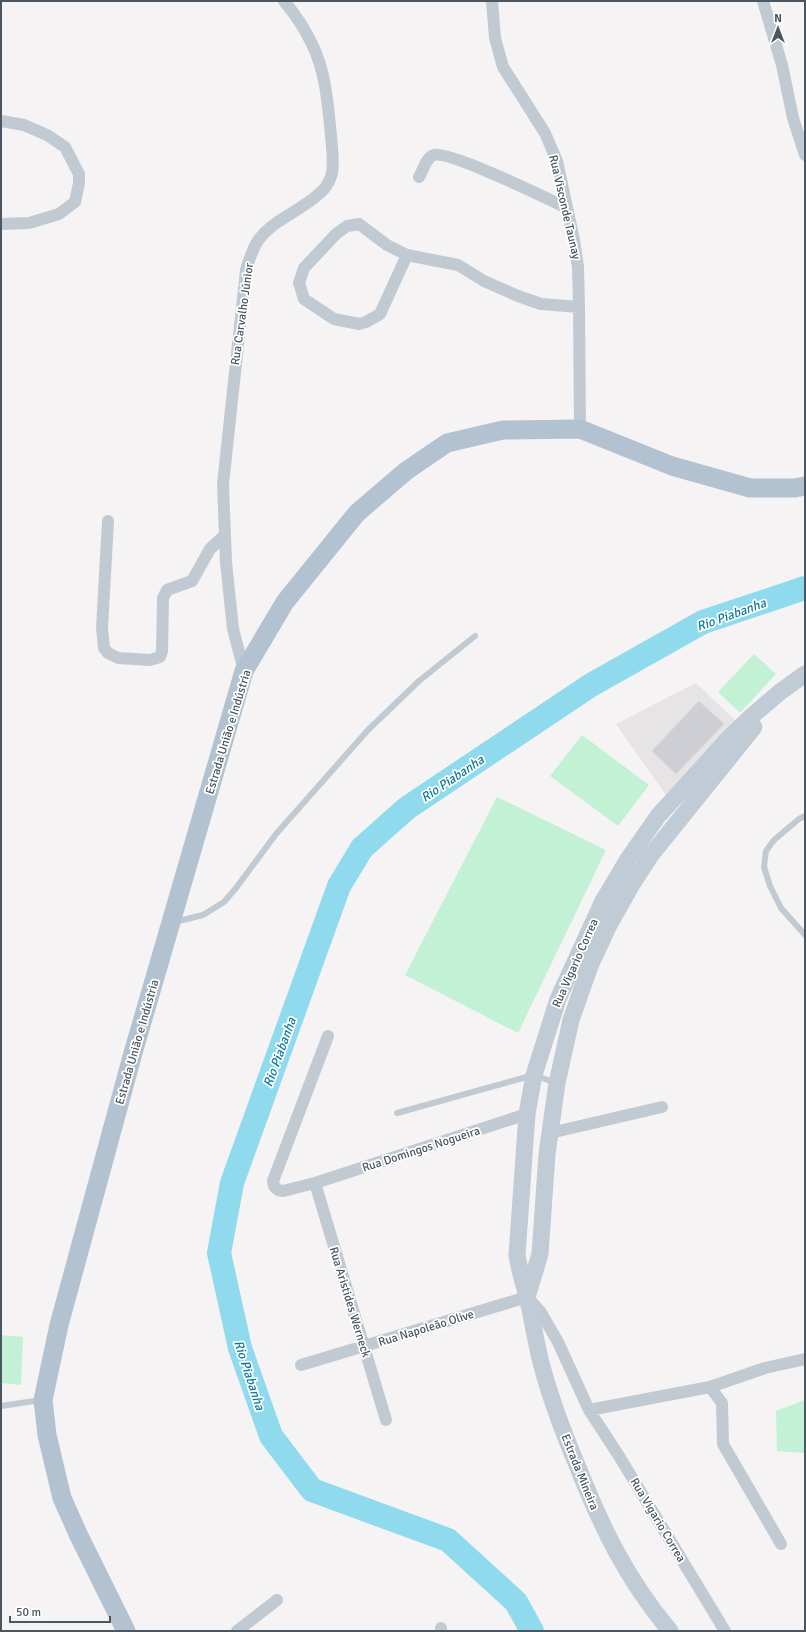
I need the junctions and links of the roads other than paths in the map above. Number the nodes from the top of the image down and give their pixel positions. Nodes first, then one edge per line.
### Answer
1 (284, 1) edge
2 (492, 1) edge
3 (763, 1) edge
4 (1, 122) edge
5 (805, 155) edge
6 (419, 177) dead end
7 (567, 208) junction
8 (1, 224) edge
9 (407, 255) junction
10 (579, 307) junction
11 (580, 428) junction
12 (805, 486) edge
13 (108, 521) dead end
14 (225, 535) junction
15 (475, 636) dead end
16 (244, 671) junction
17 (805, 674) edge
18 (780, 692) junction
19 (805, 816) edge
20 (640, 842) junction
21 (651, 855) junction
22 (171, 923) junction
23 (805, 934) edge
24 (328, 1036) dead end
25 (534, 1075) junction
26 (557, 1083) junction
27 (662, 1107) dead end
28 (397, 1113) dead end
29 (527, 1114) junction
30 (550, 1133) junction
31 (315, 1184) junction
32 (527, 1297) junction
33 (363, 1347) junction
34 (805, 1359) edge
35 (301, 1365) dead end
36 (710, 1387) junction
37 (42, 1400) junction
38 (1, 1406) edge
39 (589, 1410) junction
40 (386, 1420) dead end
41 (781, 1544) dead end
42 (277, 1600) dead end
43 (239, 1630) edge
44 (126, 1631) edge
45 (670, 1631) edge
46 (725, 1631) edge

1 - 14 street, Rua Carvalho Júnior
2 - 7 street, Rua Visconde Taunay
3 - 5 street
4 - 8 street
6 - 7 street
7 - 10 street, Rua Visconde Taunay
9 - 9 street
9 - 10 street
10 - 11 street, Rua Visconde Taunay
11 - 12 main road, Estrada União e Indústria
11 - 16 main road, Estrada União e Indústria
13 - 14 street
14 - 16 street, Rua Carvalho Júnior
15 - 22 lane
16 - 22 main road, Estrada União e Indústria
17 - 18 street, Rua Vigario Correa
18 - 20 street, Rua Vigario Correa
18 - 21 street, Rua Vigario Correa
19 - 23 lane
20 - 21 street
20 - 25 street, Rua Vigario Correa
21 - 26 street, Rua Vigario Correa
22 - 37 main road, Estrada União e Indústria
24 - 31 street, Rua Domingos Nogueira
25 - 26 lane
25 - 28 lane
25 - 29 street, Rua Vigario Correa
26 - 30 street, Rua Vigario Correa
27 - 30 street
29 - 31 street, Rua Domingos Nogueira
29 - 32 street, Rua Vigario Correa
30 - 32 street, Rua Vigario Correa
31 - 33 street, Rua Aristides Werneck
32 - 33 street, Rua Napoleão Olive
32 - 39 street, Rua Vigario Correa
32 - 45 street, Estrada Mineira
33 - 35 street, Rua Napoleão Olive
33 - 40 street, Rua Aristides Werneck
34 - 36 street
36 - 39 street
36 - 41 street
37 - 38 lane
37 - 44 main road, Estrada União e Indústria
39 - 46 street, Rua Vigario Correa
42 - 43 street

